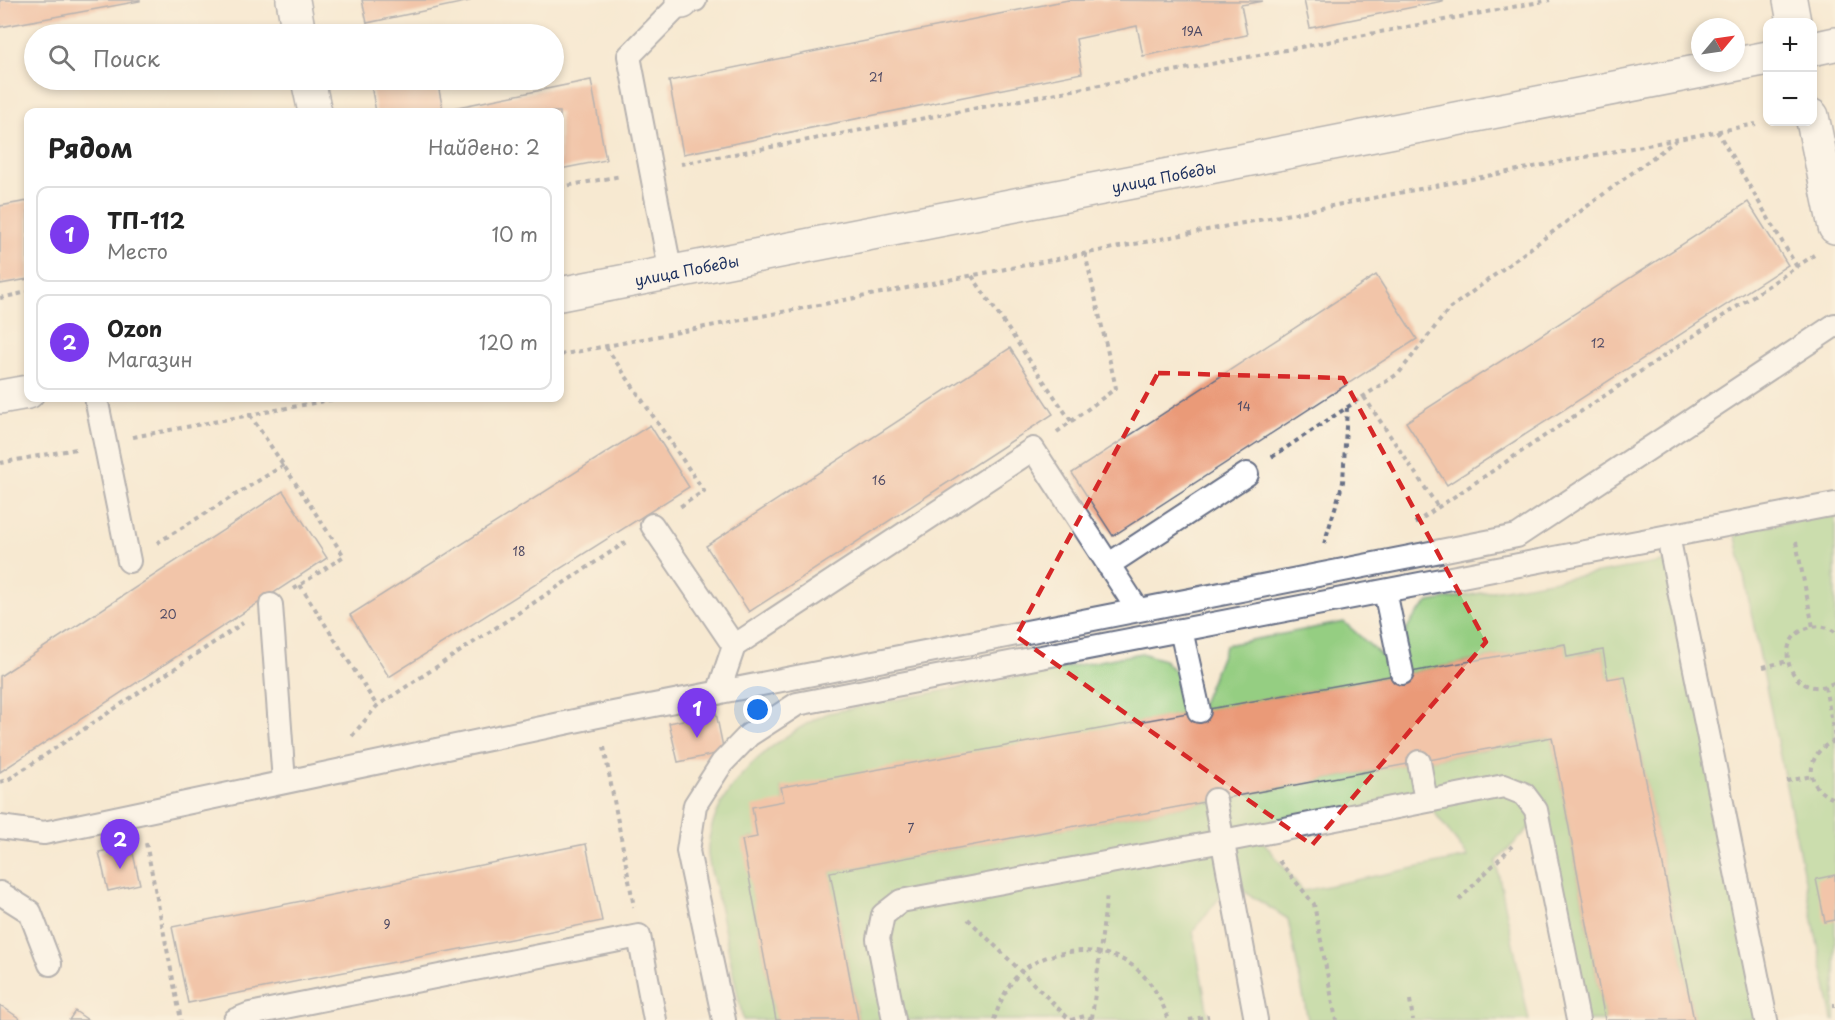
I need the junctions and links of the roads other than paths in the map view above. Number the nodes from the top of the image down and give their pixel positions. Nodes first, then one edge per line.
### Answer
1 (293, 0) edge
2 (1790, 0) edge
3 (686, 1) edge
4 (1793, 18) edge
5 (297, 24) edge
6 (1835, 44) edge
7 (1817, 48) edge
8 (1763, 59) edge
9 (310, 90) edge
10 (314, 108) edge
11 (1814, 126) edge
12 (1835, 227) edge
13 (671, 274) junction
14 (564, 293) edge
15 (1835, 325) edge
16 (24, 393) edge
17 (0, 397) edge
18 (97, 402) edge
19 (1247, 474) road end
20 (1835, 504) edge
21 (652, 525) road end
22 (1668, 536) junction
23 (129, 561) road end
24 (1108, 564) junction
25 (1385, 591) junction
26 (271, 605) road end
27 (1138, 610) junction
28 (1181, 630) junction
29 (734, 646) junction
30 (1402, 674) dead end
31 (718, 693) junction
32 (1199, 711) dead end
33 (1419, 762) dead end
34 (284, 782) junction
35 (1215, 800) dead end
36 (1426, 801) junction
37 (0, 827) edge
38 (1223, 841) junction
39 (0, 893) edge
40 (50, 964) dead end
41 (235, 1020) edge
42 (655, 1020) edge
43 (724, 1020) edge
44 (894, 1020) edge
45 (1256, 1020) edge
46 (1578, 1020) edge
47 (1766, 1020) edge

1 - 5 main road
2 - 4 main road
3 - 13 lane
6 - 7 main road
8 - 13 main road, улица Победы
9 - 10 main road
11 - 12 main road
13 - 14 main road, улица Победы
15 - 27 lane
16 - 17 main road
18 - 23 lane
19 - 24 lane
20 - 22 lane
21 - 29 lane
22 - 25 lane
22 - 47 lane
24 - 27 lane
24 - 29 lane
25 - 28 lane
25 - 30 lane
26 - 34 lane
27 - 31 lane
28 - 32 lane
28 - 43 lane
29 - 31 lane
31 - 34 lane
33 - 36 lane
34 - 37 lane
35 - 38 lane
36 - 38 lane
36 - 46 lane
38 - 44 lane
38 - 45 lane
39 - 40 lane
41 - 42 lane

